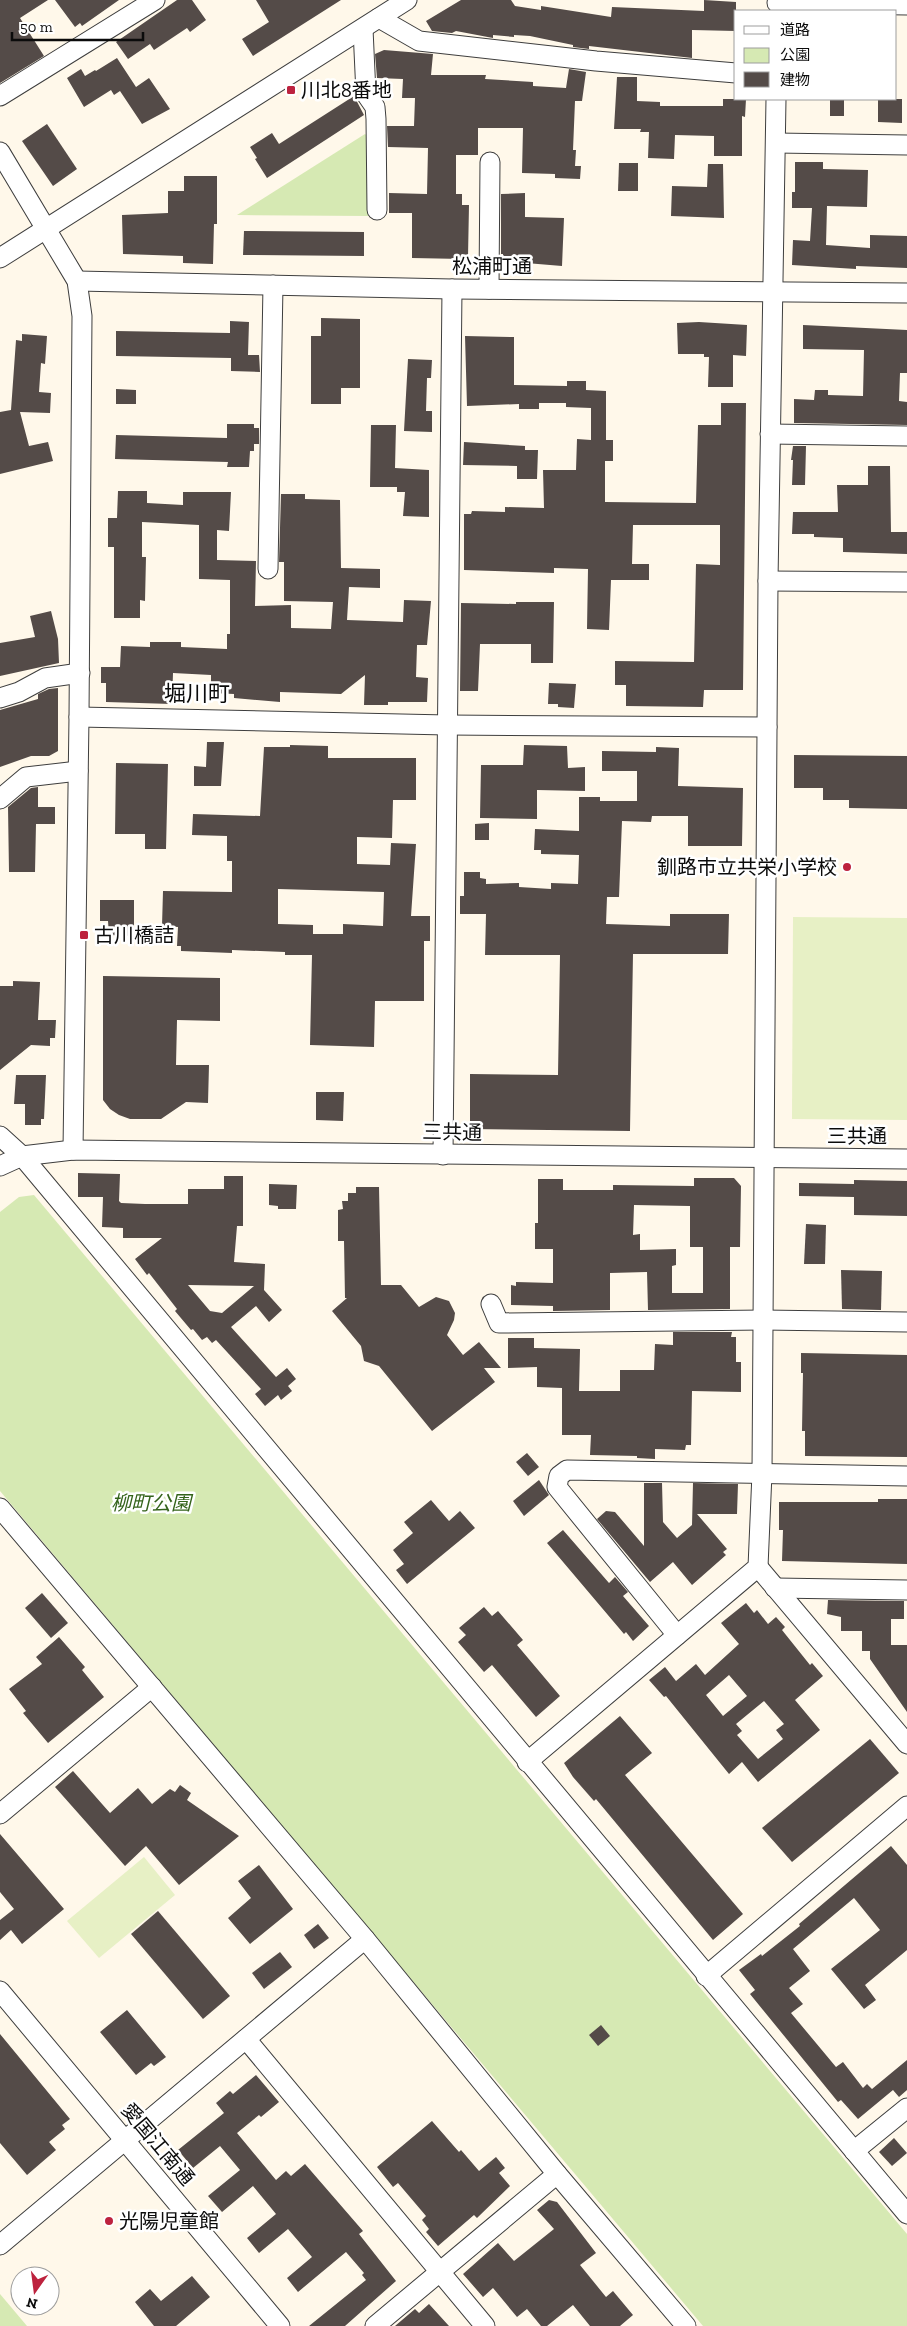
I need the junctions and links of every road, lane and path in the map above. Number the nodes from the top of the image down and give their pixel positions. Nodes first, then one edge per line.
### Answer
1 (154, 0) edge
2 (406, 0) edge
3 (907, 4) edge
4 (777, 5) edge
5 (379, 18) junction
6 (363, 29) junction
7 (734, 73) edge
8 (0, 96) edge
9 (776, 100) edge
10 (776, 143) junction
11 (907, 144) edge
12 (0, 152) edge
13 (490, 162) dead end
14 (378, 210) dead end
15 (45, 228) junction
16 (0, 258) edge
17 (77, 281) junction
18 (273, 285) junction
19 (452, 288) junction
20 (489, 289) junction
21 (773, 291) junction
22 (907, 293) edge
23 (770, 434) junction
24 (907, 436) edge
25 (268, 569) dead end
26 (768, 581) junction
27 (907, 582) edge
28 (80, 673) junction
29 (0, 698) edge
30 (79, 717) junction
31 (447, 725) junction
32 (767, 727) junction
33 (78, 771) junction
34 (0, 799) edge
35 (0, 1136) edge
36 (73, 1150) junction
37 (443, 1155) junction
38 (22, 1156) junction
39 (763, 1158) junction
40 (907, 1159) edge
41 (0, 1166) edge
42 (491, 1304) dead end
43 (763, 1320) junction
44 (907, 1322) edge
45 (762, 1473) junction
46 (907, 1476) edge
47 (0, 1508) edge
48 (758, 1567) junction
49 (775, 1588) junction
50 (907, 1590) edge
51 (677, 1635) junction
52 (152, 1687) junction
53 (907, 1744) edge
54 (526, 1762) junction
55 (907, 1806) edge
56 (0, 1814) edge
57 (364, 1939) junction
58 (706, 1976) junction
59 (0, 1991) edge
60 (246, 2039) junction
61 (907, 2108) edge
62 (126, 2140) junction
63 (854, 2151) junction
64 (557, 2174) junction
65 (907, 2214) edge
66 (0, 2245) edge
67 (439, 2272) junction
68 (280, 2326) edge
69 (375, 2326) edge
70 (485, 2326) edge
71 (686, 2326) edge

1 - 8 street
2 - 5 street
3 - 4 street
5 - 6 street
5 - 7 street
6 - 14 street
6 - 15 street
9 - 10 street
10 - 11 street
10 - 21 street
12 - 15 street
13 - 20 street
15 - 16 street
15 - 17 street
17 - 18 street, 松浦町通
17 - 28 street
18 - 19 street, 松浦町通
18 - 25 street
19 - 20 street, 松浦町通
19 - 31 street
20 - 21 street, 松浦町通
21 - 22 street, 松浦町通
21 - 23 street
23 - 24 street
23 - 26 street
26 - 27 street
26 - 32 street
28 - 29 street
28 - 30 street
30 - 31 street
30 - 33 street
31 - 32 street
31 - 37 street
32 - 39 street
33 - 34 street
33 - 36 street
35 - 38 street
36 - 37 street, 三共通
36 - 38 street, 三共通
37 - 39 street, 三共通
38 - 41 street, 三共通
38 - 54 street
39 - 40 street, 三共通
39 - 43 street
42 - 43 street
43 - 44 street
43 - 45 street
45 - 46 street
45 - 48 street
45 - 51 street
47 - 52 street
48 - 49 street
48 - 51 street
49 - 50 street
49 - 53 street
51 - 54 street
52 - 56 street
52 - 57 street
54 - 58 street
55 - 58 street
57 - 60 street
57 - 64 street
58 - 63 street
59 - 62 street, 愛国江南通
60 - 62 street
60 - 67 street
61 - 63 street
62 - 66 street
62 - 68 street, 愛国江南通
63 - 65 street
64 - 67 street
64 - 71 street
67 - 69 street
67 - 70 street

